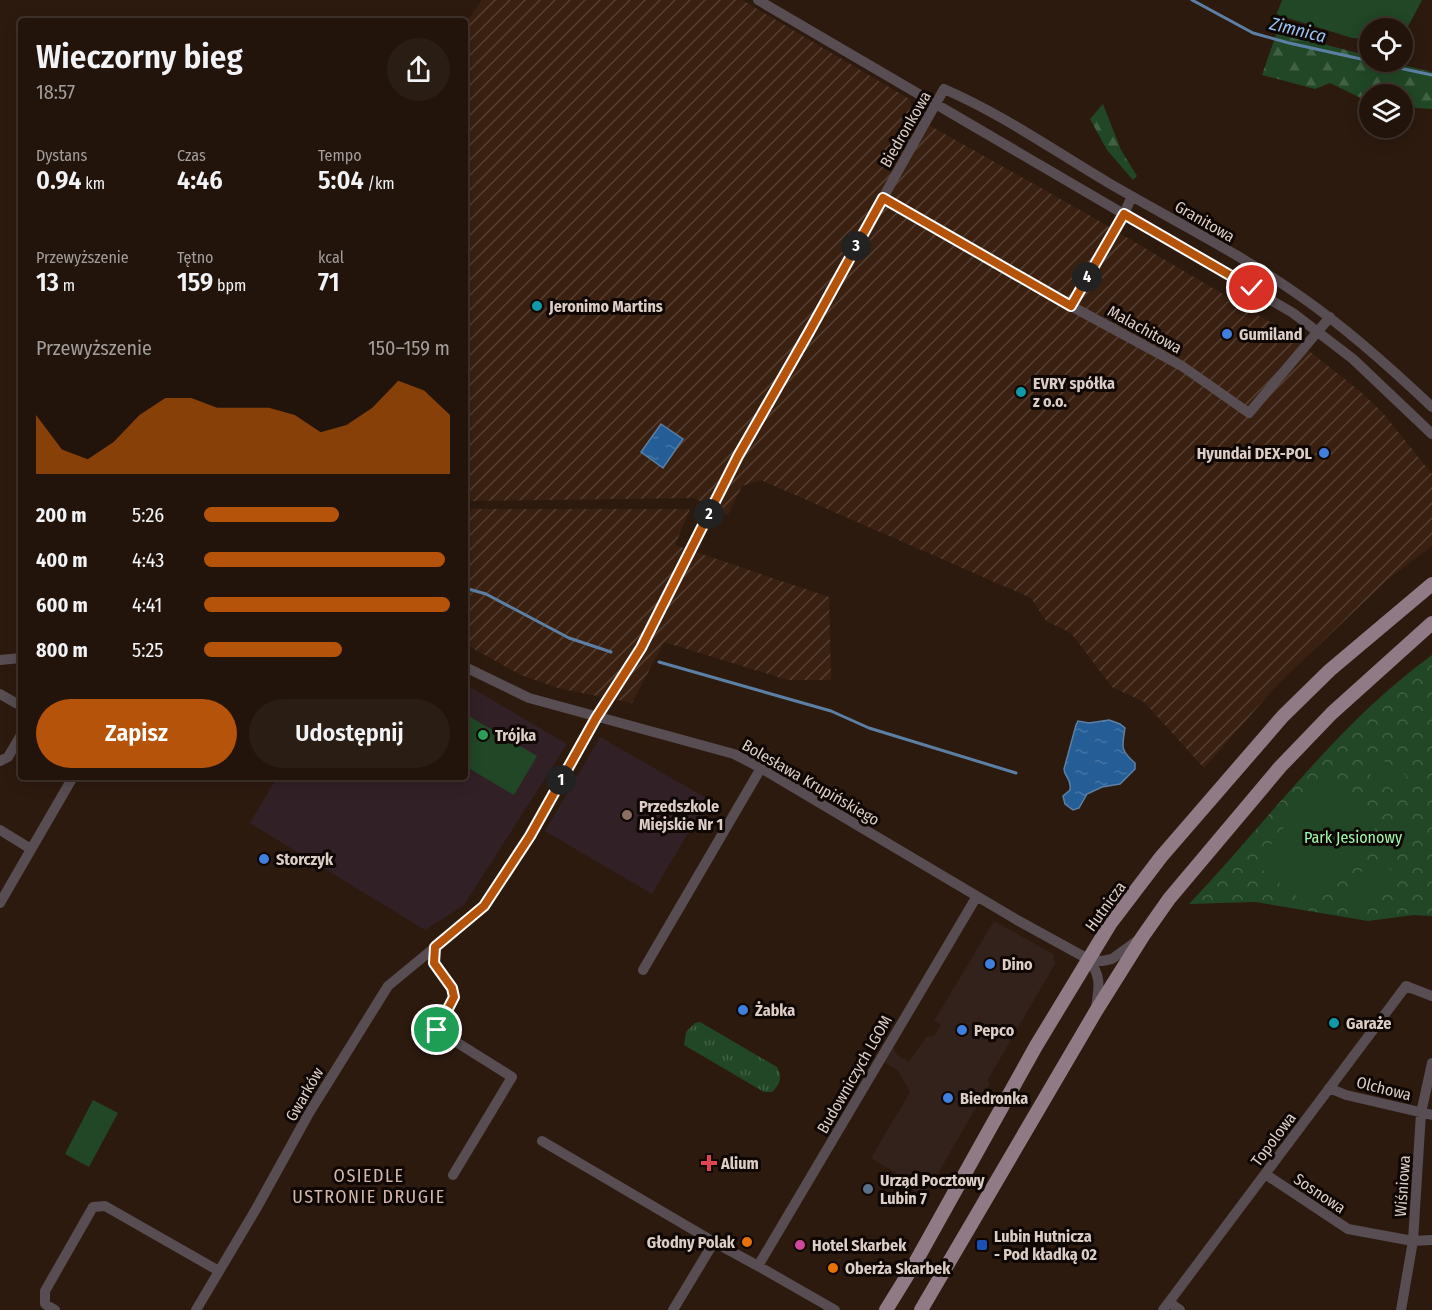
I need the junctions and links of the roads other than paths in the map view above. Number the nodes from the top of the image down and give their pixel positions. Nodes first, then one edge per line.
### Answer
1 (758, 0) edge
2 (944, 89) joint
3 (936, 105) junction
4 (1132, 196) junction
5 (883, 198) junction
6 (1124, 214) junction
7 (1071, 306) junction
8 (1330, 317) junction
9 (1318, 332) junction
10 (1432, 407) edge
11 (1432, 434) edge
12 (1432, 584) edge
13 (1432, 623) edge
14 (18, 658) edge
15 (0, 660) edge
16 (468, 668) edge
17 (0, 694) edge
18 (18, 704) edge
19 (596, 718) junction
20 (18, 740) edge
21 (0, 761) edge
22 (761, 768) junction
23 (71, 780) edge
24 (0, 830) edge
25 (31, 849) junction
26 (977, 896) junction
27 (1, 901) edge
28 (1143, 936) junction
29 (435, 947) junction
30 (1088, 959) junction
31 (643, 970) dead end
32 (1432, 996) edge
33 (1096, 1011) junction
34 (1432, 1064) edge
35 (1329, 1088) junction
36 (1427, 1114) edge
37 (542, 1141) dead end
38 (1265, 1174) junction
39 (453, 1175) dead end
40 (1432, 1240) edge
41 (1413, 1241) junction
42 (714, 1242) junction
43 (758, 1266) junction
44 (219, 1271) junction
45 (1166, 1306) edge
46 (55, 1310) edge
47 (196, 1310) edge
48 (674, 1310) edge
49 (835, 1310) edge
50 (886, 1310) edge
51 (921, 1310) edge
52 (1180, 1310) edge
53 (1401, 1310) edge

1 - 3 street
2 - 3 street, Biedronkowa
2 - 4 street, Granitowa
3 - 5 street, Biedronkowa
3 - 6 street
4 - 6 street
4 - 8 street, Granitowa
5 - 7 street, Malachitowa
5 - 19 street, Biedronkowa
6 - 7 street
6 - 9 street
7 - 9 street, Malachitowa
8 - 9 street, Malachitowa
8 - 10 street, Granitowa
9 - 11 street
12 - 30 main road, Hutnicza
13 - 28 main road
14 - 15 street
16 - 19 street, Bolesława Krupińskiego
17 - 18 street
19 - 22 street, Bolesława Krupińskiego
19 - 29 street, Gwarków
20 - 21 street
22 - 26 street, Bolesława Krupińskiego
22 - 31 street
23 - 25 street
24 - 25 street
25 - 27 street
26 - 30 street, Bolesława Krupińskiego
26 - 43 street, Budowniczych LGOM
28 - 30 street
28 - 33 main road
29 - 39 street
29 - 44 street, Gwarków
30 - 33 street
30 - 50 main road, Hutnicza
32 - 35 street, Topolowa
33 - 51 main road
34 - 36 street, Wiśniowa
35 - 36 street, Olchowa
35 - 38 street, Topolowa
36 - 41 street, Wiśniowa
37 - 42 street
38 - 41 street, Sosnowa
38 - 45 street, Topolowa
40 - 41 street, Sosnowa
41 - 53 street, Wiśniowa
42 - 43 street
42 - 48 street
43 - 49 street
44 - 46 street
44 - 47 street, Gwarków
45 - 52 street

